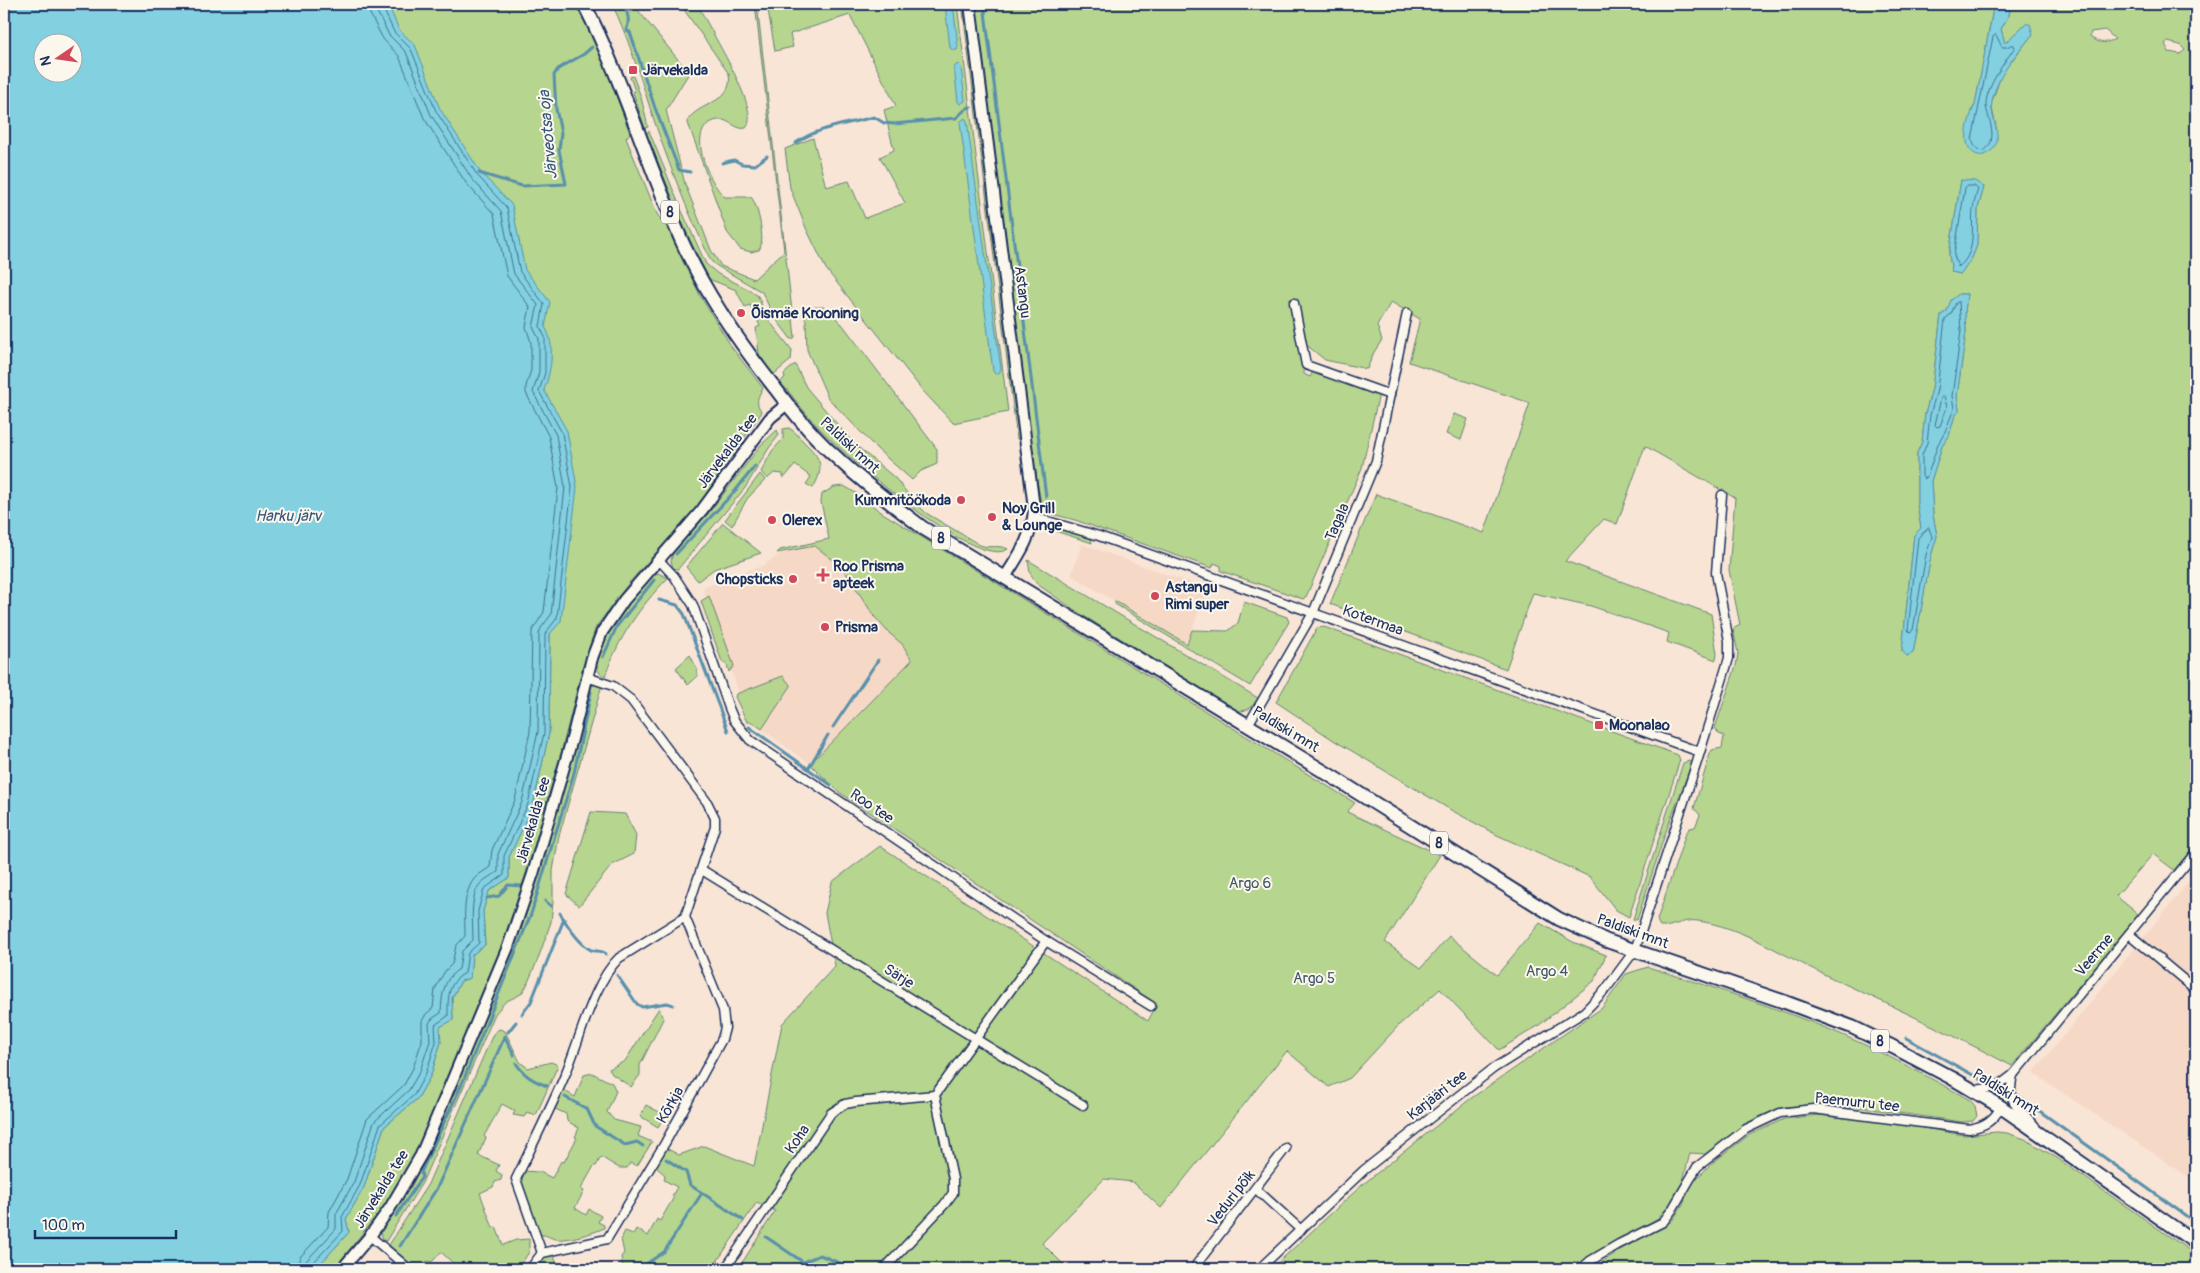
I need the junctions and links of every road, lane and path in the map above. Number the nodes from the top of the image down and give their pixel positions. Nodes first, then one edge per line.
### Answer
1 (584, 4) edge
2 (970, 4) edge
3 (1294, 303) dead end
4 (1407, 313) dead end
5 (1390, 395) junction
6 (787, 404) junction
7 (1722, 495) dead end
8 (1034, 517) junction
9 (658, 559) junction
10 (1005, 577) junction
11 (1313, 613) junction
12 (587, 677) junction
13 (1248, 725) junction
14 (1700, 752) junction
15 (2196, 852) edge
16 (702, 870) junction
17 (685, 917) junction
18 (2129, 934) junction
19 (1046, 941) junction
20 (1635, 950) junction
21 (2196, 990) edge
22 (1151, 1006) dead end
23 (976, 1040) junction
24 (2013, 1075) junction
25 (1971, 1090) junction
26 (934, 1095) junction
27 (1083, 1105) dead end
28 (2002, 1107) junction
29 (2040, 1132) junction
30 (1286, 1148) dead end
31 (1256, 1189) junction
32 (1301, 1230) junction
33 (370, 1236) junction
34 (2196, 1243) edge
35 (542, 1253) junction
36 (1196, 1265) dead end
37 (342, 1269) edge
38 (409, 1269) edge
39 (530, 1269) edge
40 (725, 1269) edge
41 (884, 1269) edge
42 (1259, 1269) edge
43 (1581, 1269) edge

1 - 6 main road, Paldiski mnt / 8
2 - 8 street, Astangu
3 - 5 street
4 - 5 street, Tagala
5 - 11 street, Tagala
6 - 9 street, Järvekalda tee
6 - 10 main road, Paldiski mnt / 8
7 - 14 street
8 - 10 street, Astangu
8 - 11 street, Kotermaa
9 - 12 street, Järvekalda tee
9 - 19 street, Roo tee
10 - 13 main road, Paldiski mnt / 8
11 - 13 street, Tagala
11 - 14 street, Kotermaa
12 - 16 street
12 - 33 street, Järvekalda tee
13 - 20 main road, Paldiski mnt / 8
14 - 20 street
15 - 18 street, Veerme
16 - 17 street
16 - 23 street, Särje
17 - 35 street
17 - 35 street, Kõrkja
18 - 21 street
18 - 24 street, Veerme
19 - 22 street, Roo tee
19 - 23 street
20 - 25 main road, Paldiski mnt / 8
20 - 32 street, Karjääri tee
23 - 26 street
23 - 27 street, Särje
24 - 25 street, Veerme
24 - 29 street
25 - 28 main road, Paldiski mnt / 8
26 - 40 street, Koha
26 - 41 street
28 - 29 main road, Paldiski mnt / 8
28 - 43 street, Paemurru tee
29 - 34 main road, Paldiski mnt / 8
30 - 31 street, Veduri põik
31 - 32 street
31 - 36 street, Veduri põik
32 - 42 street, Karjääri tee
33 - 37 street, Järvekalda tee
33 - 38 street
35 - 39 street

